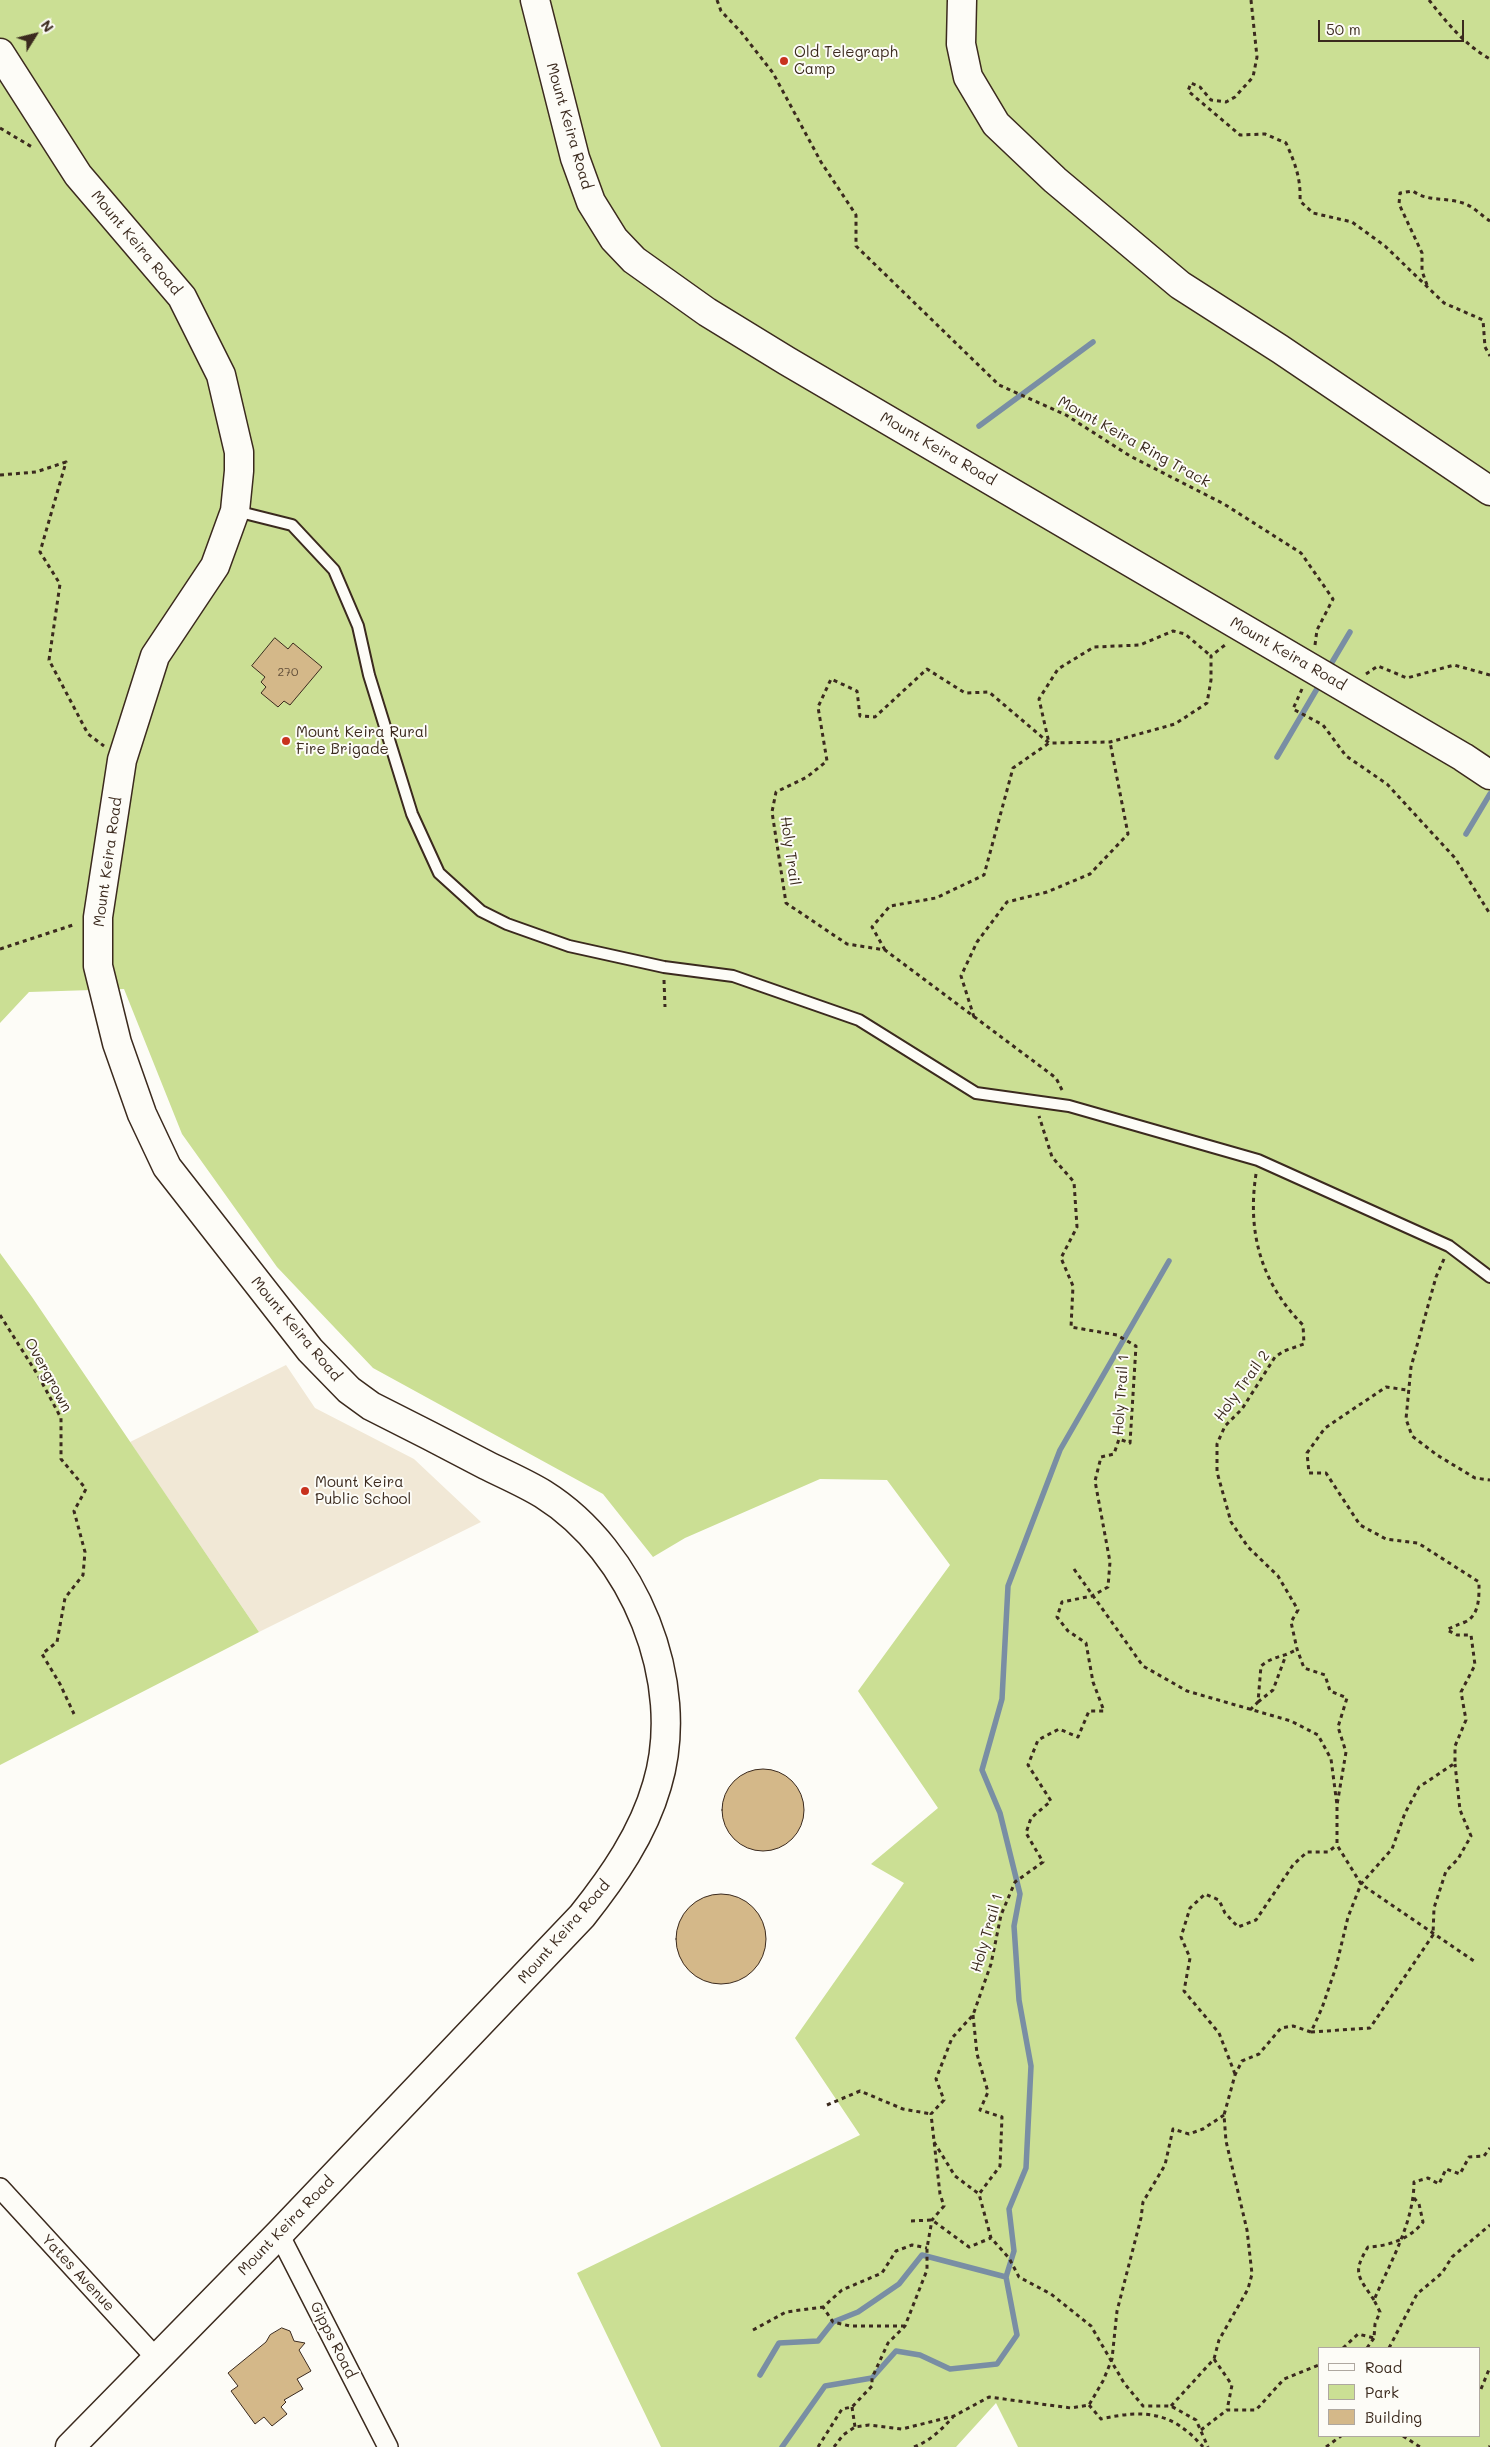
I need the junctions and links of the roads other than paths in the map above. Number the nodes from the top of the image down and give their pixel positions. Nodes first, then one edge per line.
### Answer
1 (535, 0) edge
2 (962, 0) edge
3 (0, 53) edge
4 (1490, 490) edge
5 (235, 511) junction
6 (1490, 775) edge
7 (1490, 1277) edge
8 (0, 2188) edge
9 (278, 2234) junction
10 (156, 2358) junction
11 (70, 2447) edge
12 (388, 2447) edge

1 - 6 main road, Mount Keira Road
2 - 4 main road
3 - 5 main road, Mount Keira Road
5 - 7 lane
5 - 9 main road, Mount Keira Road
8 - 10 street, Yates Avenue
9 - 10 main road, Mount Keira Road
9 - 12 street, Gipps Road
10 - 11 main road, Mount Keira Road

